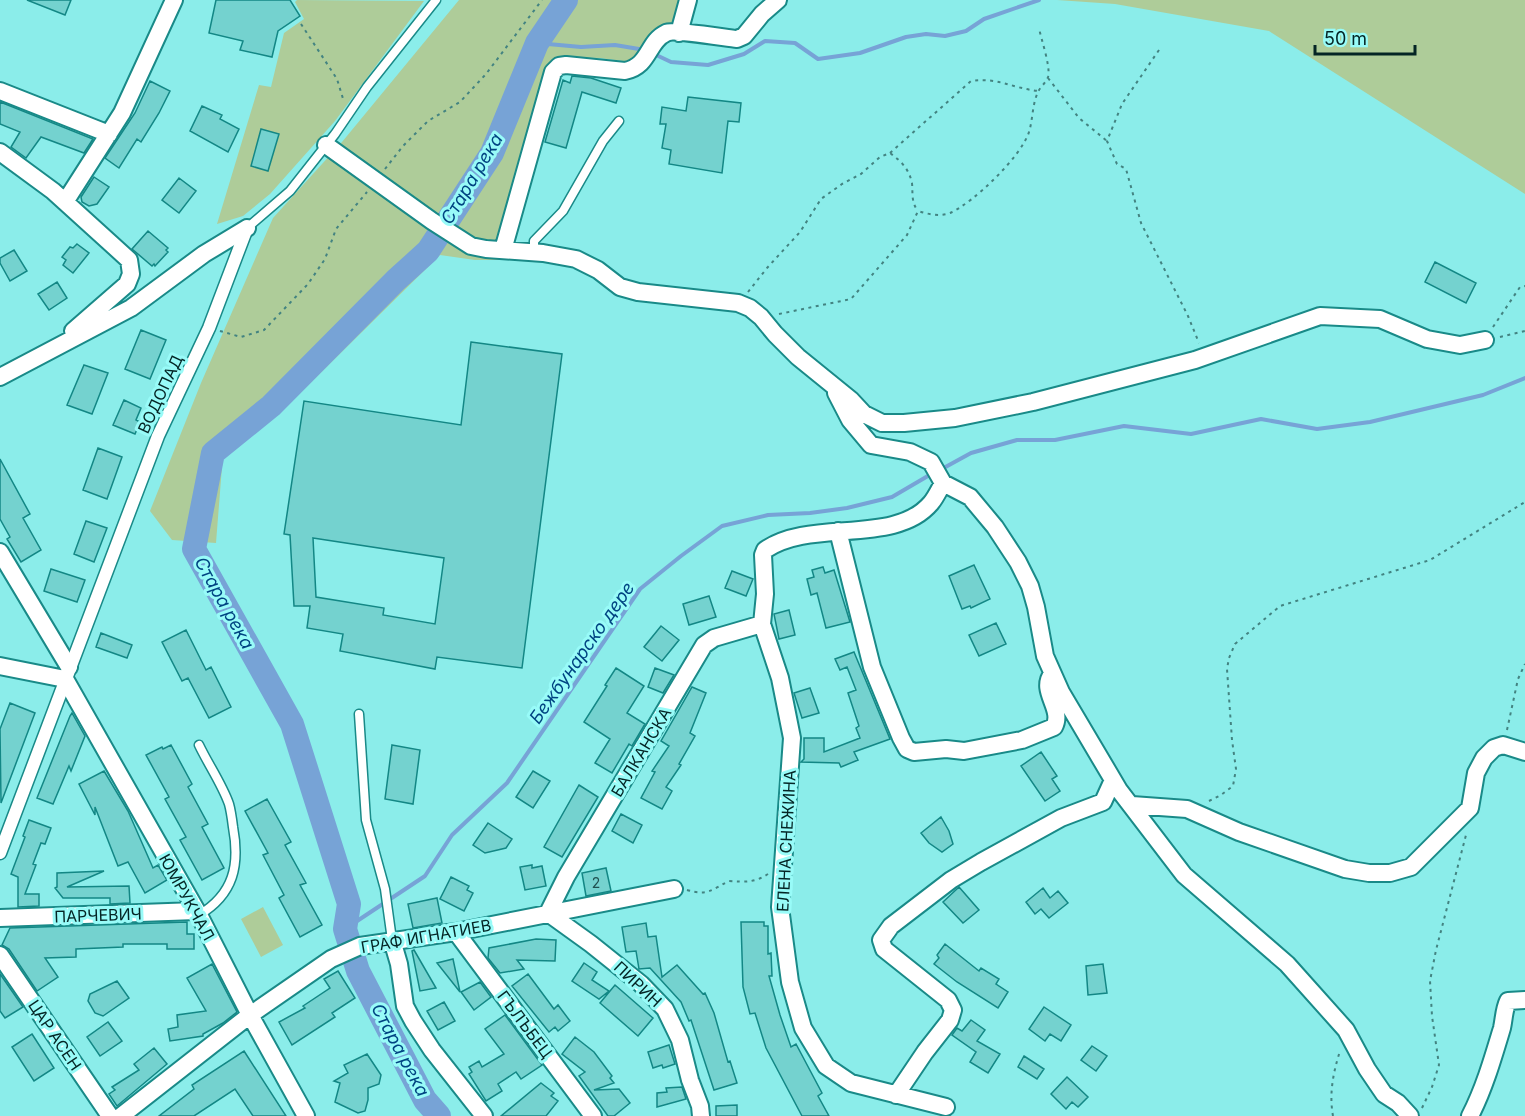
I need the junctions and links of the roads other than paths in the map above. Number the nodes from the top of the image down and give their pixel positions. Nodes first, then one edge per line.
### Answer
1 (174, 0) edge
2 (436, 0) edge
3 (688, 0) edge
4 (778, 0) edge
5 (679, 33) junction
6 (0, 91) edge
7 (619, 121) dead end
8 (109, 134) junction
9 (326, 145) junction
10 (0, 152) edge
11 (65, 202) junction
12 (247, 228) junction
13 (503, 250) junction
14 (534, 254) junction
15 (1485, 340) road end
16 (60, 344) junction
17 (0, 377) edge
18 (833, 386) junction
19 (942, 480) junction
20 (838, 531) junction
21 (0, 552) edge
22 (762, 624) junction
23 (0, 666) edge
24 (1053, 672) junction
25 (67, 673) junction
26 (359, 714) dead end
27 (199, 745) dead end
28 (1525, 752) edge
29 (1113, 780) junction
30 (1132, 805) junction
31 (0, 853) edge
32 (674, 889) road end
33 (197, 913) junction
34 (548, 913) junction
35 (0, 918) edge
36 (456, 932) junction
37 (392, 940) junction
38 (0, 955) edge
39 (1525, 1000) edge
40 (250, 1015) junction
41 (896, 1095) junction
42 (946, 1107) dead end
43 (110, 1116) edge
44 (121, 1116) edge
45 (306, 1116) edge
46 (484, 1116) edge
47 (593, 1116) edge
48 (701, 1116) edge
49 (1410, 1116) edge
50 (1470, 1116) edge

1 - 8 street
2 - 9 lane, ВОДОПАД
3 - 5 street
4 - 5 street
5 - 13 street
6 - 8 street
7 - 14 lane
8 - 11 street
9 - 12 lane, ВОДОПАД
9 - 13 street
10 - 11 street
11 - 16 street
12 - 16 street
12 - 25 street, ВОДОПАД
13 - 14 street
14 - 18 street
15 - 18 street
16 - 17 street
18 - 19 street
19 - 20 street
19 - 24 street
20 - 22 street, ЕЛЕНА СНЕЖИНА
20 - 24 street
21 - 25 street, ЮМРУКЧАЛ
22 - 34 street, БАЛКАНСКА
22 - 41 street, ЕЛЕНА СНЕЖИНА
23 - 25 street
24 - 29 street
25 - 31 street, ВОДОПАД
25 - 33 street, ЮМРУКЧАЛ
26 - 37 lane
27 - 33 lane
28 - 30 street
29 - 30 street
29 - 41 street
30 - 49 street
32 - 34 street, ГРАФ ИГНАТИЕВ
33 - 35 street, ПАРЧЕВИЧ
33 - 40 street, ЮМРУКЧАЛ
34 - 36 street, ГРАФ ИГНАТИЕВ
34 - 48 street, ПИРИН
36 - 37 street, ГРАФ ИГНАТИЕВ
36 - 47 street, ГЪЛЪБЕЦ
37 - 40 street, ГРАФ ИГНАТИЕВ
37 - 46 street
38 - 43 street, ЦАР АСЕН
39 - 50 street
40 - 44 street, ГРАФ ИГНАТИЕВ
40 - 45 street, ЮМРУКЧАЛ
41 - 42 street, ЕЛЕНА СНЕЖИНА

